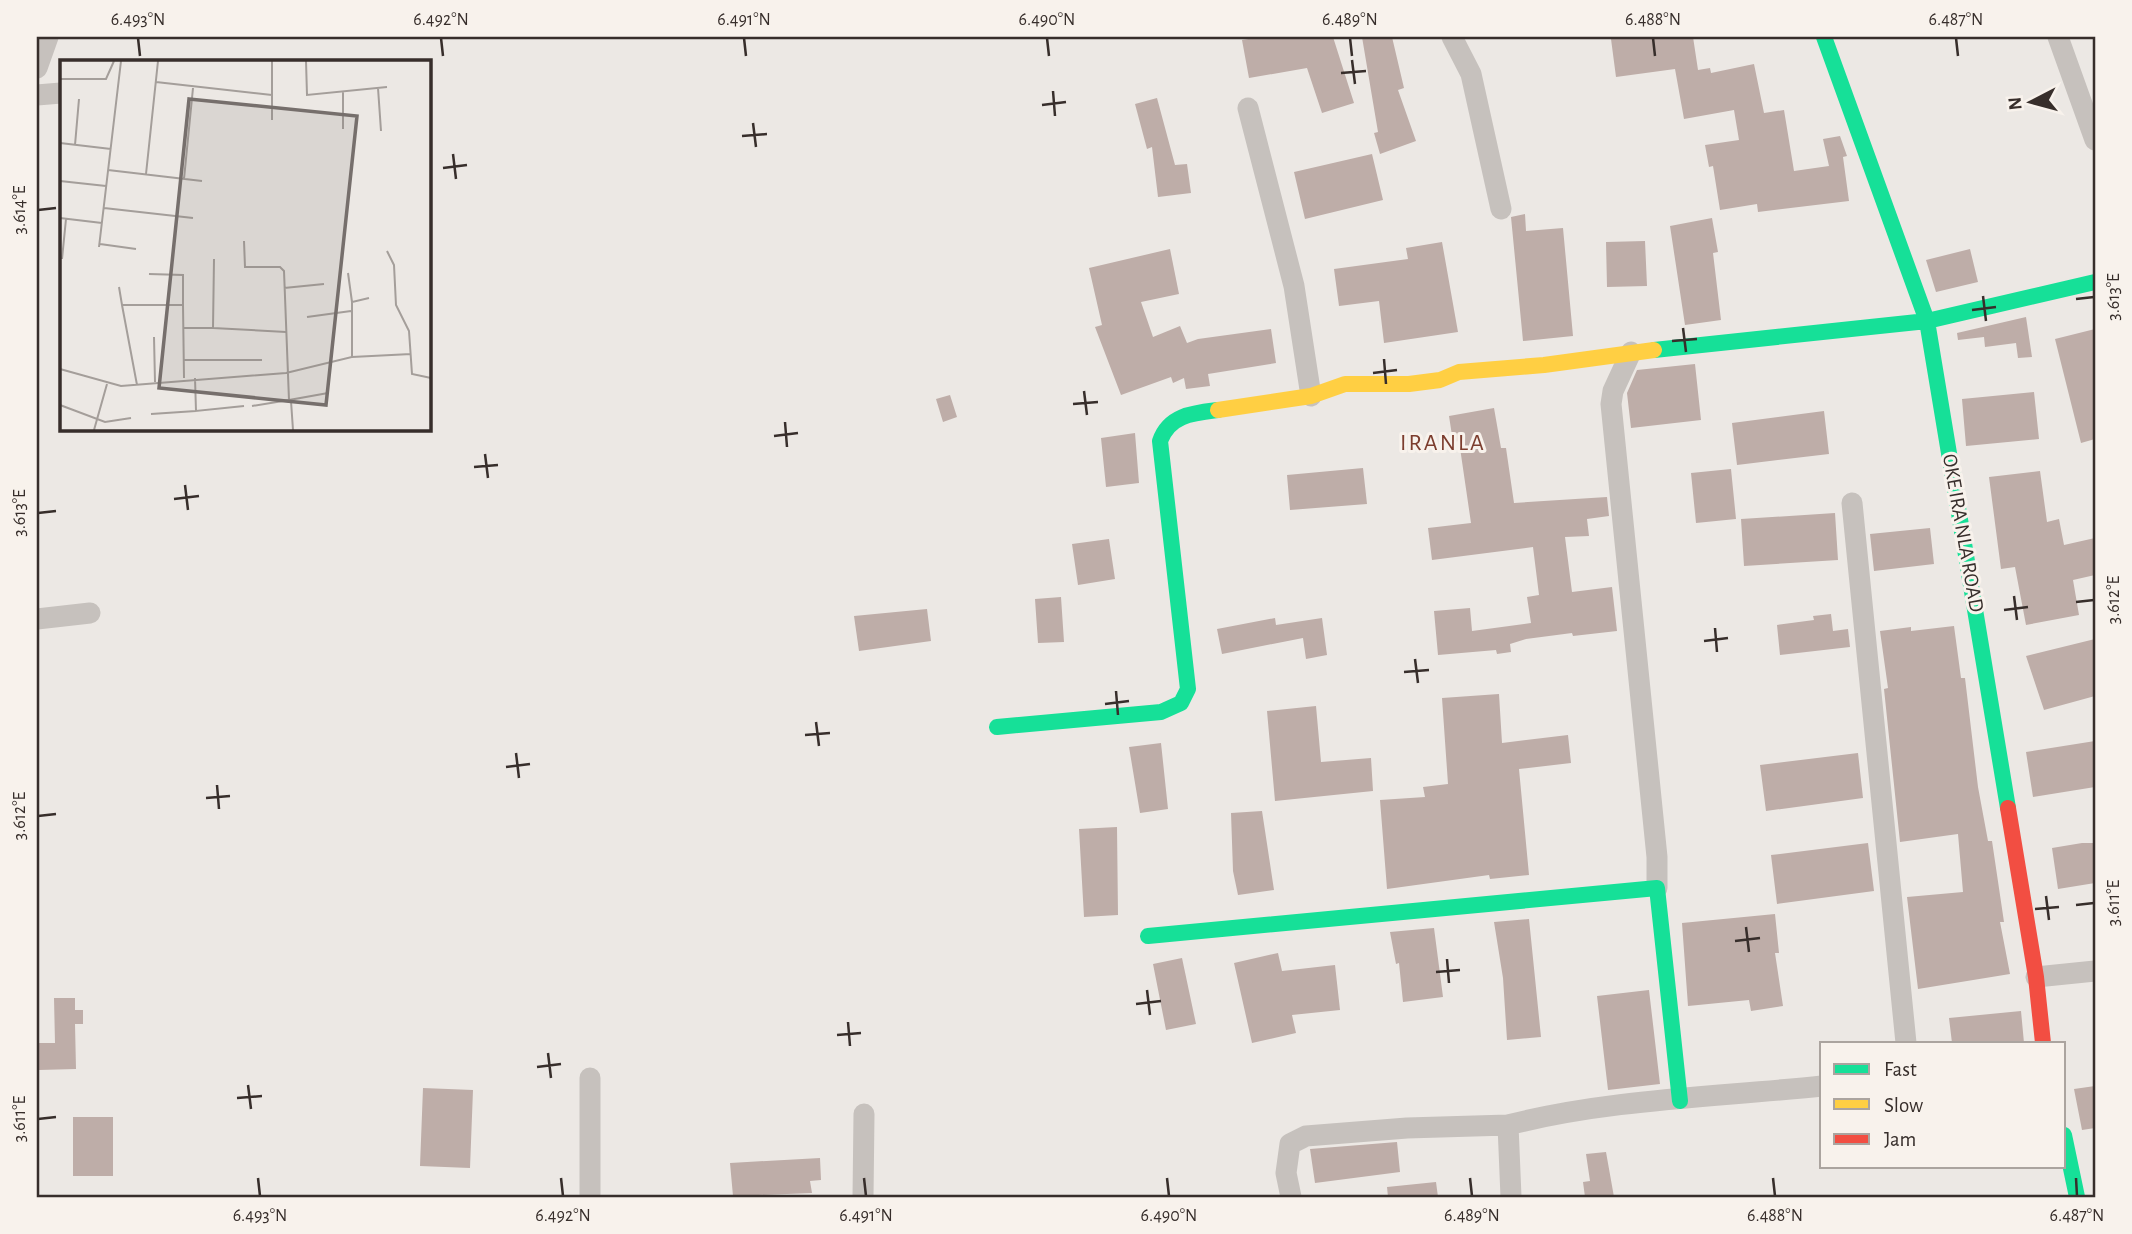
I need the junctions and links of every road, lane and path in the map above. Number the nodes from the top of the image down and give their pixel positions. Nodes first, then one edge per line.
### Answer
1 (48, 37) edge
2 (1452, 37) edge
3 (1824, 37) edge
4 (2058, 37) edge
5 (37, 68) edge
6 (60, 93) edge
7 (37, 95) edge
8 (1248, 108) dead end
9 (2095, 140) edge
10 (1501, 209) dead end
11 (2095, 282) edge
12 (1927, 321) junction
13 (1631, 352) junction
14 (1311, 396) junction
15 (1852, 503) dead end
16 (90, 612) dead end
17 (37, 619) edge
18 (998, 727) dead end
19 (1657, 888) junction
20 (1148, 936) dead end
21 (2095, 971) edge
22 (2036, 977) junction
23 (1906, 1042) edge
24 (2043, 1042) edge
25 (590, 1078) dead end
26 (1820, 1086) edge
27 (1680, 1101) junction
28 (864, 1114) dead end
29 (1508, 1125) junction
30 (2066, 1145) edge
31 (590, 1197) edge
32 (863, 1197) edge
33 (1291, 1197) edge
34 (1511, 1197) edge
35 (2077, 1197) edge

1 - 5 street
2 - 10 street
3 - 12 street, OKE IRA NLA ROAD
4 - 9 street
6 - 7 street
8 - 14 street
11 - 12 street
12 - 13 street
12 - 22 street, OKE IRA NLA ROAD
13 - 14 street
13 - 19 street
14 - 18 street
15 - 23 street
16 - 17 street
19 - 20 street
19 - 27 street
21 - 22 street
22 - 24 street, OKE IRA NLA ROAD
25 - 31 street
26 - 27 street
27 - 29 street
28 - 32 street
29 - 33 street
29 - 34 street
30 - 35 street

